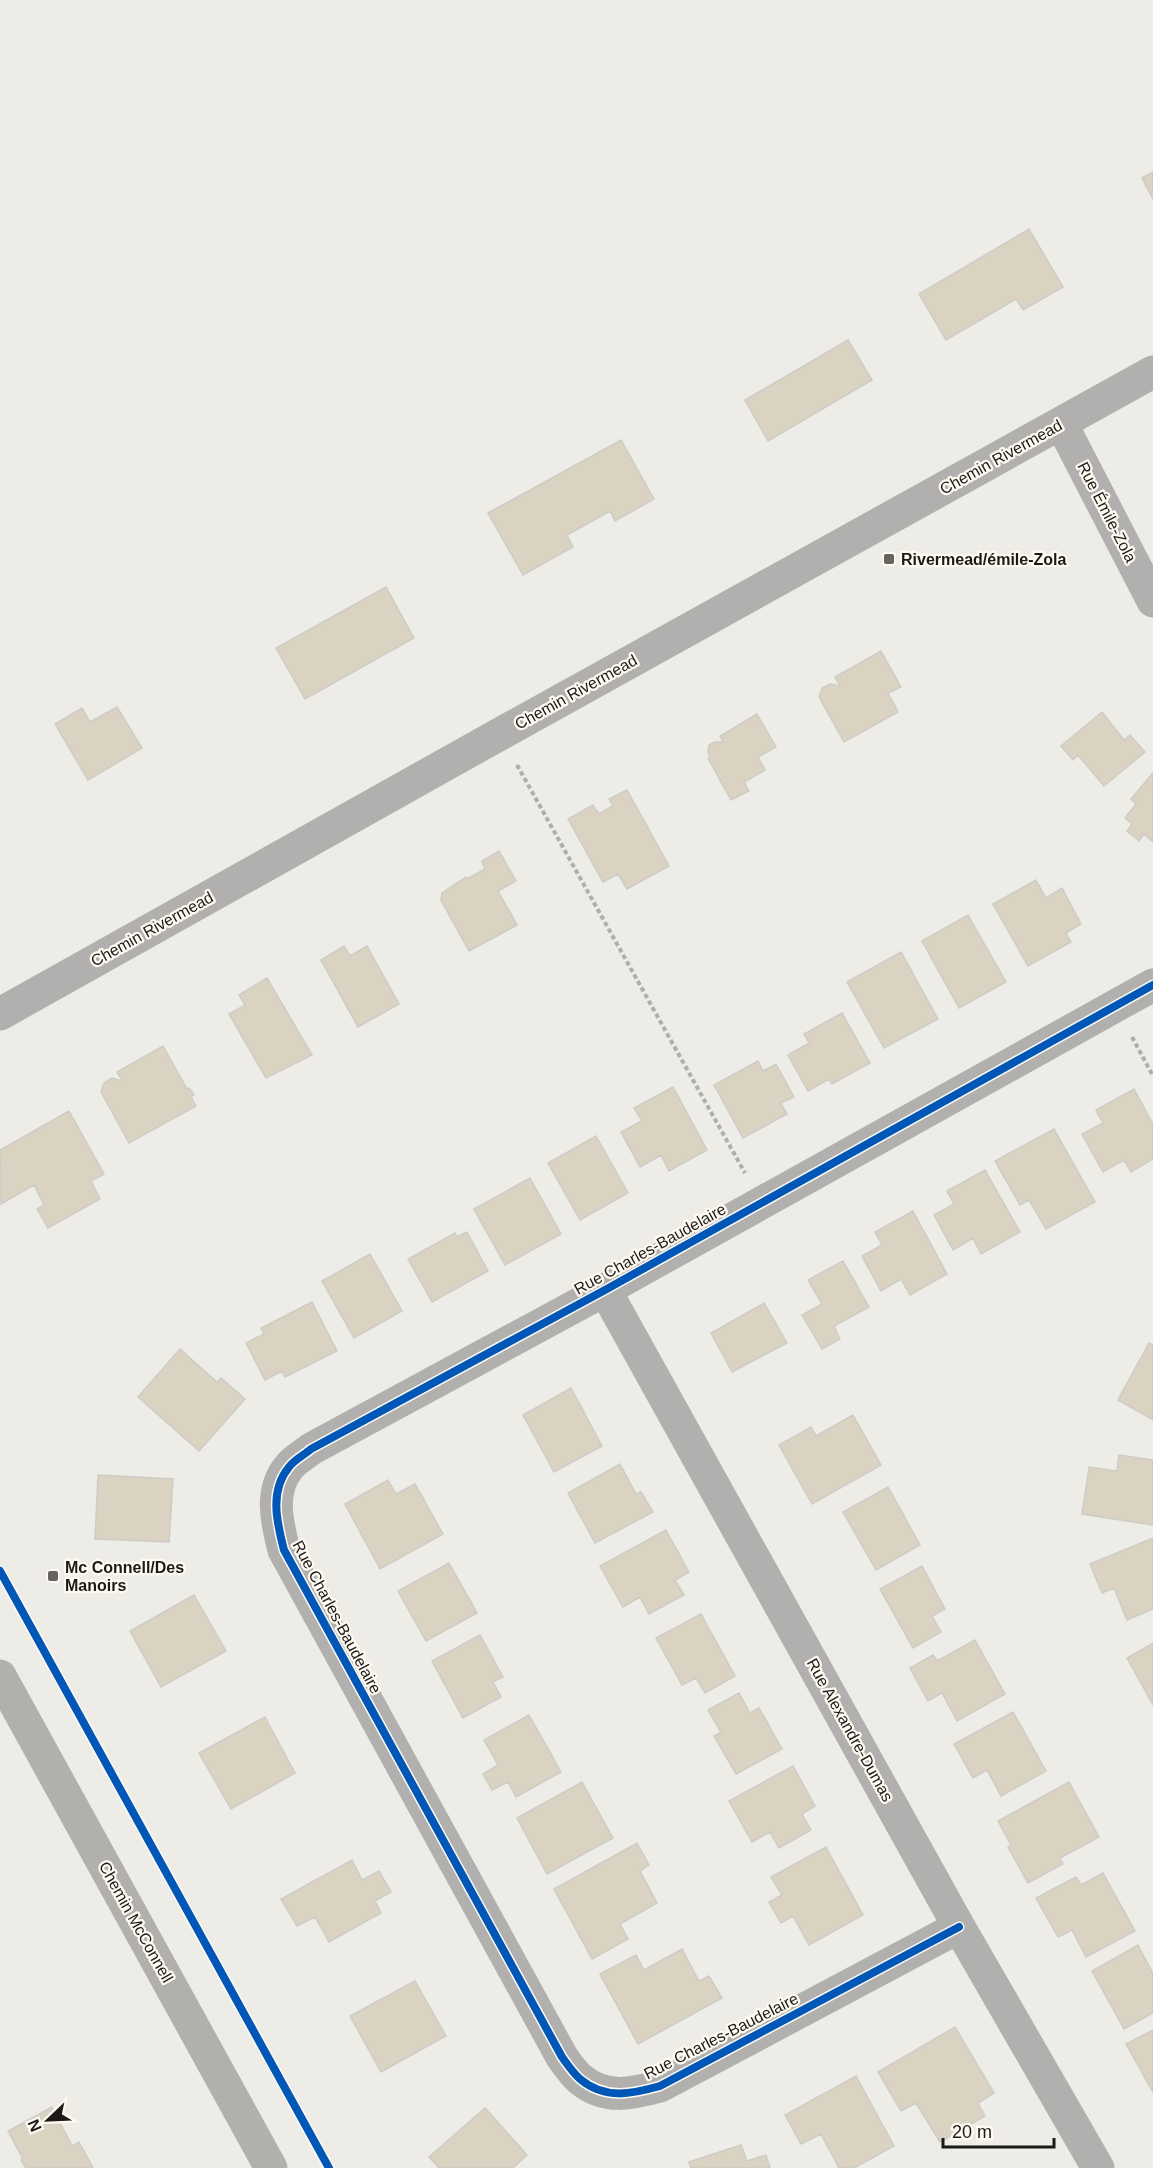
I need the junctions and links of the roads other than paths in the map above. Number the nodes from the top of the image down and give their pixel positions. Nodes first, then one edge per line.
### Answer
1 (1153, 372) edge
2 (1061, 423) junction
3 (1153, 601) edge
4 (1153, 985) edge
5 (0, 1014) edge
6 (605, 1290) junction
7 (0, 1676) edge
8 (959, 1927) junction
9 (272, 2168) edge
10 (1098, 2168) edge

1 - 2 street, Chemin Rivermead
2 - 3 street, Rue Émile-Zola
2 - 5 street, Chemin Rivermead
4 - 6 street, Rue Charles-Baudelaire
6 - 8 street, Rue Alexandre-Dumas
6 - 8 street, Rue Charles-Baudelaire
7 - 9 street, Chemin McConnell
8 - 10 street, Rue Alexandre-Dumas

